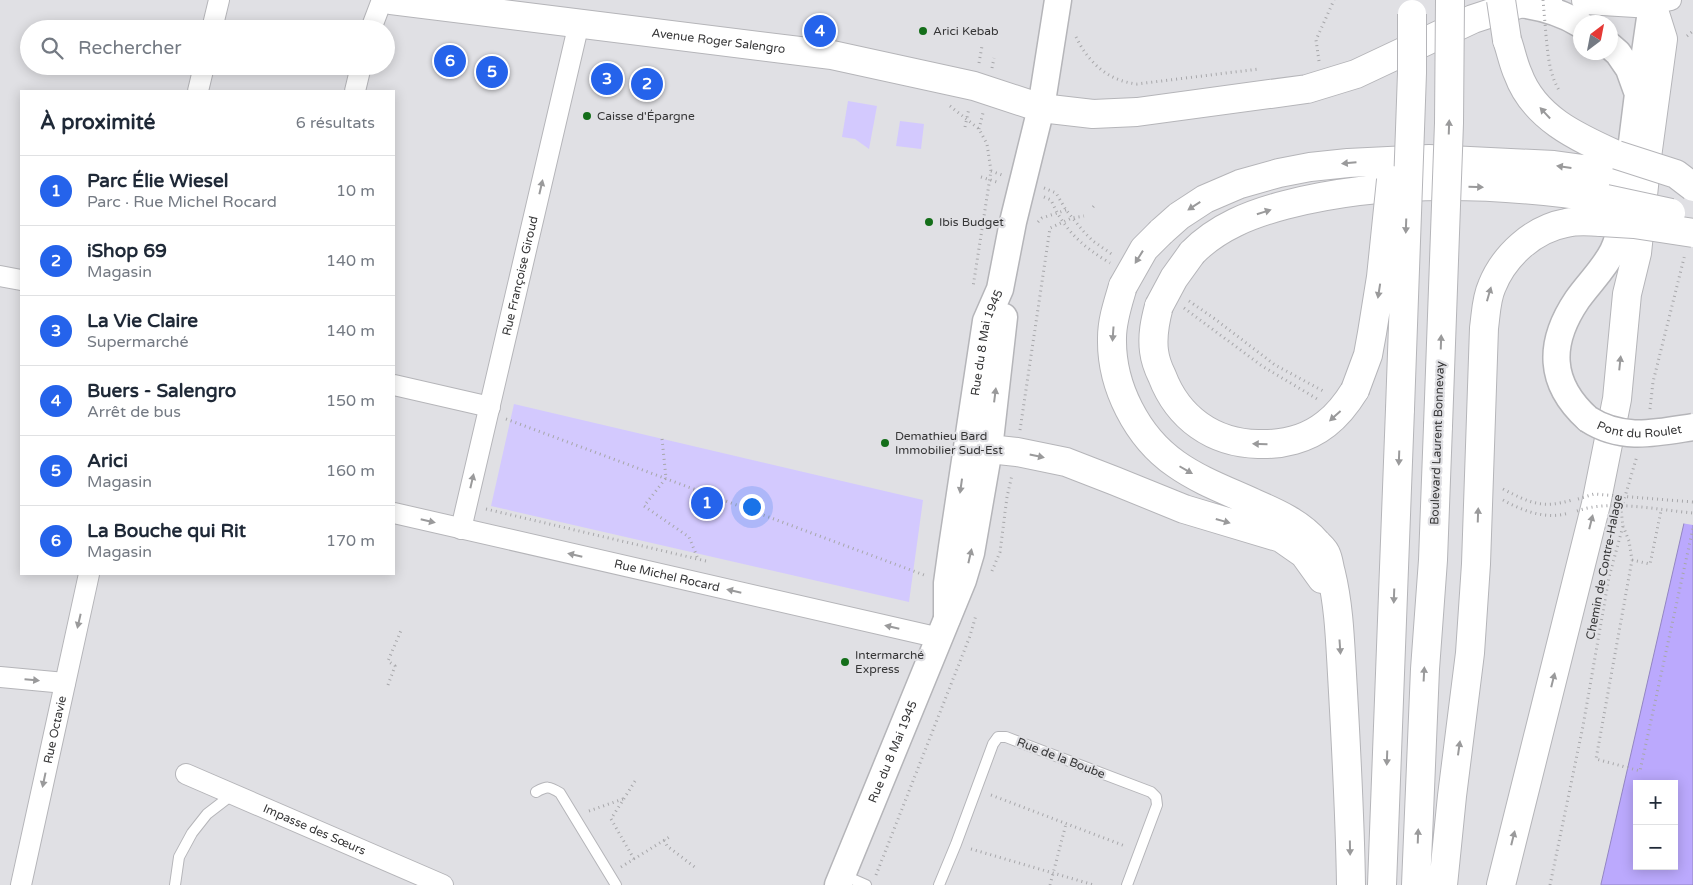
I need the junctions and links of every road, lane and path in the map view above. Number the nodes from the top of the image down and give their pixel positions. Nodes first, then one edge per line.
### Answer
1 (219, 0) edge
2 (382, 0) edge
3 (391, 0) edge
4 (1058, 0) edge
5 (1334, 0) edge
6 (1450, 0) edge
7 (1548, 0) edge
8 (1586, 0) edge
9 (1521, 1) edge
10 (1658, 1) edge
11 (419, 2) edge
12 (1412, 7) edge
13 (530, 8) edge
14 (1573, 19) edge
15 (214, 20) edge
16 (374, 20) edge
17 (579, 23) junction
18 (1075, 34) dead end
19 (1618, 53) edge
20 (1310, 62) dead end
21 (1262, 68) dead end
22 (1412, 73) junction
23 (202, 75) edge
24 (359, 75) edge
25 (198, 90) edge
26 (355, 90) edge
27 (1565, 99) dead end
28 (947, 104) dead end
29 (1637, 107) junction
30 (1041, 108) junction
31 (990, 171) dead end
32 (1693, 186) edge
33 (1609, 187) junction
34 (1693, 192) edge
35 (1096, 204) dead end
36 (1093, 207) dead end
37 (1066, 210) dead end
38 (1084, 216) dead end
39 (1072, 218) junction
40 (1693, 218) edge
41 (1064, 222) junction
42 (1690, 241) edge
43 (1120, 259) dead end
44 (0, 276) edge
45 (1119, 276) junction
46 (20, 280) edge
47 (1173, 303) junction
48 (395, 385) edge
49 (1344, 392) junction
50 (1326, 404) dead end
51 (1650, 410) dead end
52 (495, 412) junction
53 (1693, 427) edge
54 (1019, 436) dead end
55 (662, 439) dead end
56 (978, 443) junction
57 (1639, 449) dead end
58 (666, 478) junction
59 (1499, 487) dead end
60 (1496, 497) dead end
61 (1693, 502) edge
62 (480, 508) dead end
63 (1661, 511) junction
64 (395, 513) edge
65 (1693, 513) edge
66 (1623, 526) junction
67 (1693, 528) edge
68 (461, 529) junction
69 (698, 559) junction
70 (1632, 560) junction
71 (708, 562) dead end
72 (89, 575) edge
73 (932, 577) dead end
74 (1337, 598) junction
75 (402, 628) dead end
76 (944, 628) junction
77 (0, 677) edge
78 (64, 683) junction
79 (388, 685) dead end
80 (186, 774) dead end
81 (637, 778) dead end
82 (976, 789) junction
83 (536, 792) dead end
84 (233, 794) junction
85 (624, 798) junction
86 (574, 816) junction
87 (1066, 824) junction
88 (671, 836) dead end
89 (664, 840) junction
90 (956, 844) junction
91 (1139, 852) junction
92 (634, 859) junction
93 (696, 868) dead end
94 (1053, 873) junction
95 (609, 874) junction
96 (840, 880) edge
97 (21, 885) edge
98 (175, 885) edge
99 (443, 885) edge
100 (616, 885) edge
101 (866, 885) edge
102 (939, 885) edge
103 (1050, 885) edge
104 (1094, 885) edge
105 (1127, 885) edge
106 (1351, 885) edge
107 (1382, 885) edge
108 (1416, 885) edge
109 (1443, 885) edge
110 (1501, 885) edge
111 (1550, 885) edge

1 - 15 street
2 - 16 street
3 - 11 main road, Avenue Roger Salengro
4 - 30 street, Rue du 8 Mai 1945
5 - 20 path
108 -> 6 main road, Boulevard Laurent Bonnevay, bridge
7 - 9 main road, Avenue Roger Salengro
8 - 10 main road
9 - 14 street
9 - 27 path, bridge
9 - 30 main road, Avenue Roger Salengro
33 -> 9 main road, bridge
10 - 29 street
110 -> 10 main road
11 - 13 main road, Avenue Roger Salengro
12 - 22 main road, bridge
13 - 17 main road, Avenue Roger Salengro
17 - 30 main road, Avenue Roger Salengro
52 -> 17 street, Rue Françoise Giroud
18 - 21 path
19 - 29 street
22 -> 49 main road, bridge
22 -> 107 main road, bridge
23 - 25 street
24 - 26 street
28 - 31 path
29 - 53 street, Pont du Roulet, bridge
30 - 56 street, Rue du 8 Mai 1945
32 - 33 main road, bridge
33 - 34 main road
33 - 40 main road, bridge
33 - 42 main road, bridge
33 -> 45 main road, bridge
47 -> 33 main road, bridge
109 -> 33 main road
35 - 36 path
37 - 39 path
38 - 39 path
39 - 41 path
39 - 43 path
41 - 45 path
41 - 54 path
42 - 51 path
44 - 46 street
45 -> 74 main road
47 - 49 path
49 -> 47 main road
47 - 50 path
48 - 52 street
52 - 58 path
68 -> 52 street, Rue Françoise Giroud
55 - 58 path
56 -> 74 main road
56 - 76 street, Rue du 8 Mai 1945
57 - 66 path, Chemin de Contre-Halage
58 - 69 path
58 - 73 path
59 - 61 path, bridge
60 - 63 path, bridge
62 - 69 path
63 - 65 path, bridge
63 - 70 path
64 -> 68 street, Rue Michel Rocard
66 - 70 path
66 - 111 path, Chemin de Contre-Halage
67 - 70 path
76 -> 68 street, Rue Michel Rocard
69 - 71 path
72 -> 78 street, Rue Octavie
74 -> 106 main road
75 - 79 path
76 - 96 street, Rue du 8 Mai 1945
77 -> 78 street
78 -> 97 street, Rue Octavie
80 - 84 street, Impasse des Sœurs
81 - 85 path
82 - 87 path
82 - 90 lane, Rue de la Boube
82 - 91 lane, Rue de la Boube
83 - 86 lane
84 - 98 lane
84 - 99 street, Impasse des Sœurs
85 - 86 path
85 - 92 path
86 - 95 lane
87 - 91 path
87 - 94 path
88 - 89 path
89 - 92 path
89 - 93 path
90 - 94 path
90 - 102 lane, Rue de la Boube
91 - 105 lane, Rue de la Boube
92 - 95 path
94 - 103 path
94 - 104 path
95 - 100 lane
96 - 101 lane

